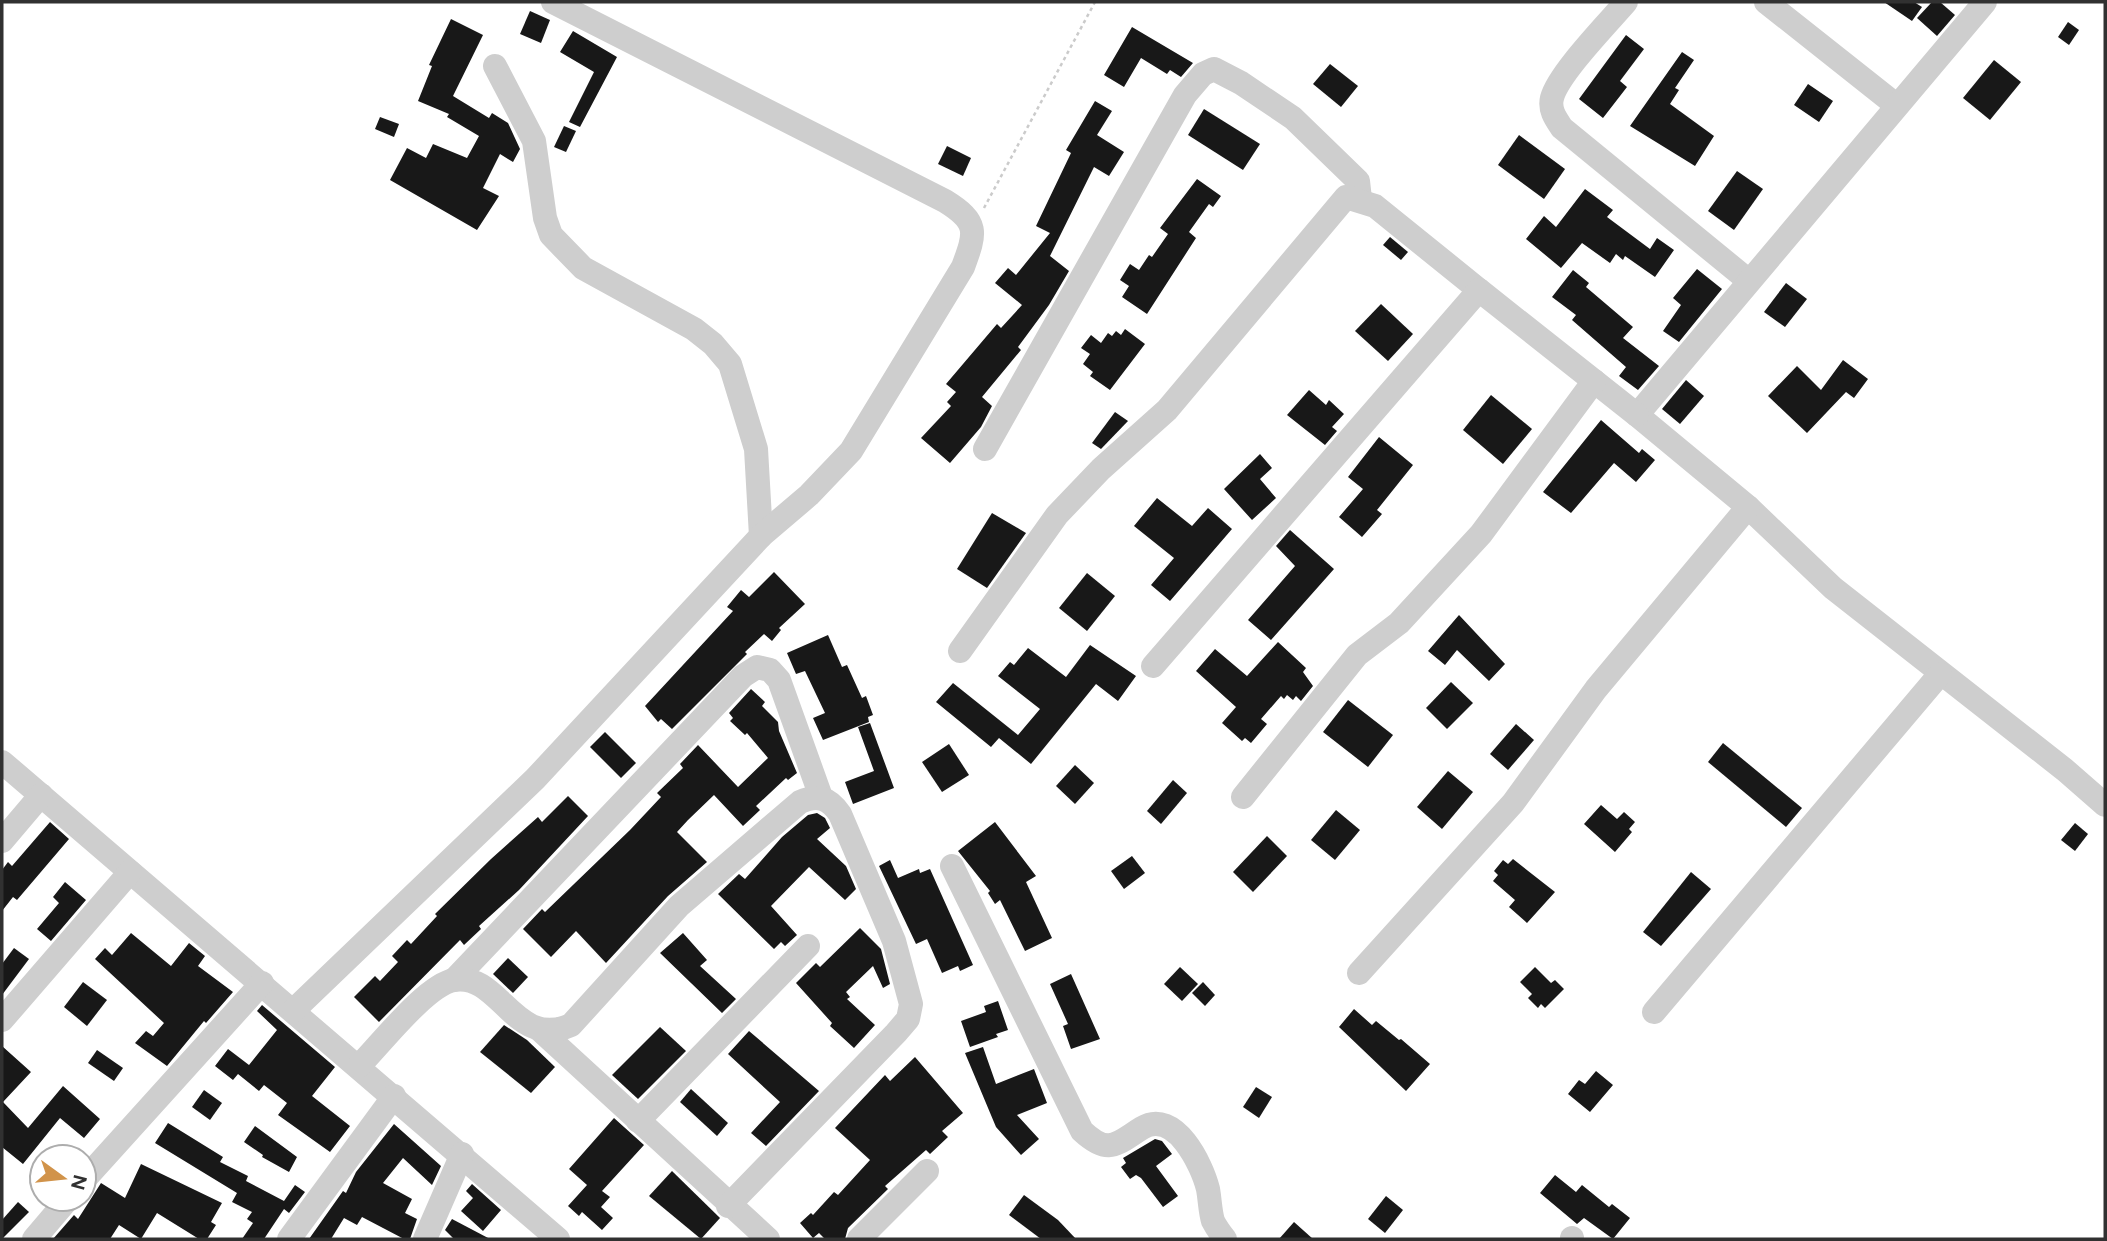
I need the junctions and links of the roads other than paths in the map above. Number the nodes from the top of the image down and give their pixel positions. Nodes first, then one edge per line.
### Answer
1 (553, 2) edge
2 (1626, 2) edge
3 (1766, 2) edge
4 (1985, 2) edge
5 (495, 66) dead end
6 (1896, 106) junction
7 (1360, 199) junction
8 (1749, 281) junction
9 (1479, 290) junction
10 (1594, 380) junction
11 (1637, 415) junction
12 (985, 449) dead end
13 (1748, 507) junction
14 (761, 536) junction
15 (960, 651) dead end
16 (1153, 666) dead end
17 (1940, 674) junction
18 (2, 762) edge
19 (41, 795) junction
20 (821, 797) junction
21 (1243, 797) dead end
22 (2105, 805) edge
23 (2, 841) edge
24 (952, 866) dead end
25 (130, 872) junction
26 (808, 946) dead end
27 (1359, 973) dead end
28 (454, 980) junction
29 (262, 983) junction
30 (294, 1010) junction
31 (1654, 1012) dead end
32 (2, 1020) edge
33 (540, 1030) junction
34 (359, 1066) junction
35 (394, 1096) junction
36 (638, 1121) junction
37 (462, 1154) junction
38 (98, 1165) edge
39 (927, 1171) dead end
40 (728, 1206) junction
41 (56, 1213) edge
42 (34, 1239) edge
43 (289, 1239) edge
44 (425, 1239) edge
45 (558, 1239) edge
46 (768, 1239) edge
47 (859, 1239) edge
48 (1225, 1239) edge

1 - 14 street
2 - 8 street
3 - 6 street
4 - 6 street
5 - 14 street
6 - 8 street
7 - 9 street
7 - 12 street
7 - 15 street
8 - 11 street
9 - 10 street
9 - 16 street
10 - 11 street
10 - 21 street
11 - 13 street
13 - 17 street
13 - 27 street
14 - 30 street
17 - 22 street
17 - 31 street
18 - 19 street
19 - 23 street
19 - 25 street
20 - 28 street
20 - 33 street
20 - 40 street
24 - 48 street
25 - 29 street
25 - 32 street
26 - 36 street
28 - 33 street
28 - 34 street
29 - 30 street
29 - 38 street
30 - 34 street
33 - 36 street
34 - 35 street
35 - 37 street
35 - 43 street
36 - 40 street
37 - 44 street
37 - 45 street
39 - 47 street
40 - 46 street
41 - 42 street

